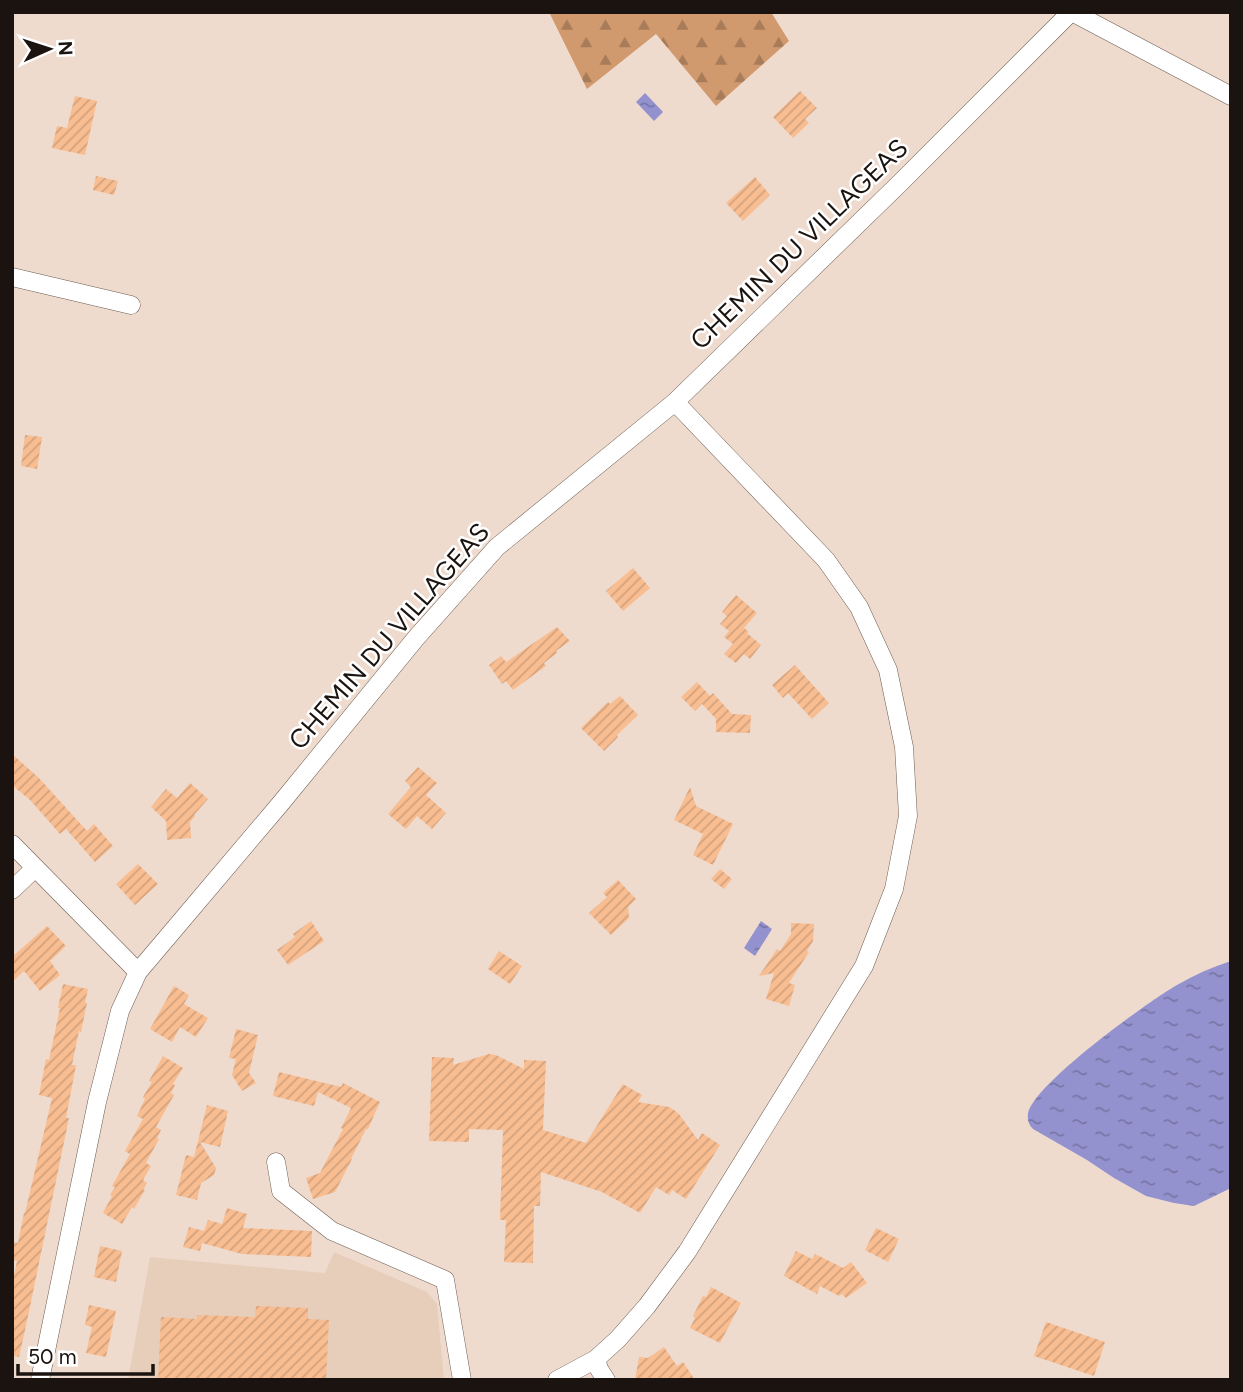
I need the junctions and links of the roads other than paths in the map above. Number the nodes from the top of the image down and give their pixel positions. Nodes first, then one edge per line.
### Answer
1 (1072, 12) edge
2 (1231, 96) edge
3 (12, 277) edge
4 (131, 305) dead end
5 (675, 402) junction
6 (12, 844) edge
7 (34, 869) junction
8 (12, 890) edge
9 (138, 972) junction
10 (276, 1161) dead end
11 (596, 1359) junction
12 (40, 1380) edge
13 (461, 1380) edge
14 (557, 1380) edge
15 (606, 1380) edge

1 - 2 street
1 - 5 street, CHEMIN DU VILLAGEAS
3 - 4 street
5 - 9 street, CHEMIN DU VILLAGEAS
5 - 11 street
6 - 7 street
7 - 8 street
7 - 9 street
9 - 12 street, CHEMIN DU VILLAGEAS
10 - 13 street
11 - 14 street
11 - 15 street

